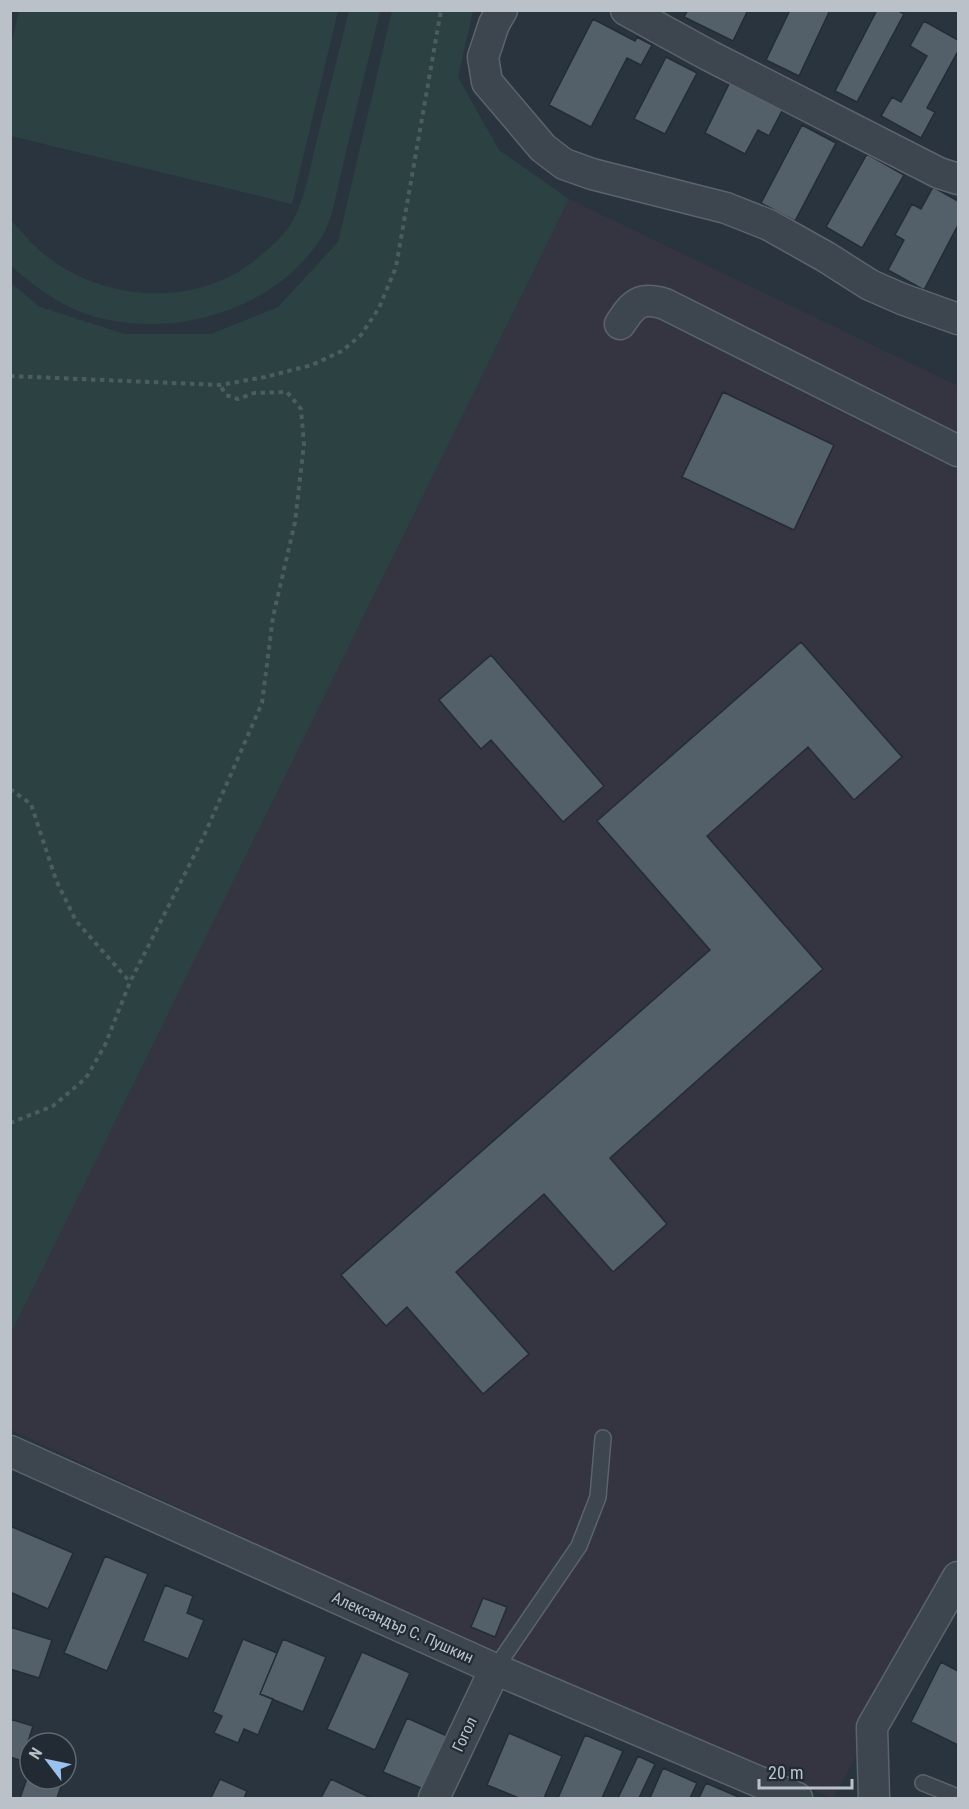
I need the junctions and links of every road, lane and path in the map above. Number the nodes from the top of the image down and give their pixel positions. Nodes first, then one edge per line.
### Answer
1 (441, 10) edge
2 (502, 10) edge
3 (626, 10) edge
4 (958, 179) edge
5 (958, 319) edge
6 (620, 324) dead end
7 (10, 376) edge
8 (220, 385) junction
9 (958, 451) edge
10 (10, 789) edge
11 (130, 982) junction
12 (10, 1123) edge
13 (603, 1438) dead end
14 (10, 1451) edge
15 (958, 1577) edge
16 (495, 1668) junction
17 (923, 1783) dead end
18 (958, 1797) edge
19 (434, 1798) edge
20 (797, 1798) edge
21 (874, 1798) edge

1 - 8 path
2 - 5 street
3 - 4 street
6 - 9 street
7 - 8 path
8 - 11 path
10 - 11 path
11 - 12 path
13 - 16 lane
14 - 16 street, Александър С. Пушкин
15 - 21 street
16 - 19 street, Гогол
16 - 20 street, Александър С. Пушкин
17 - 18 lane

